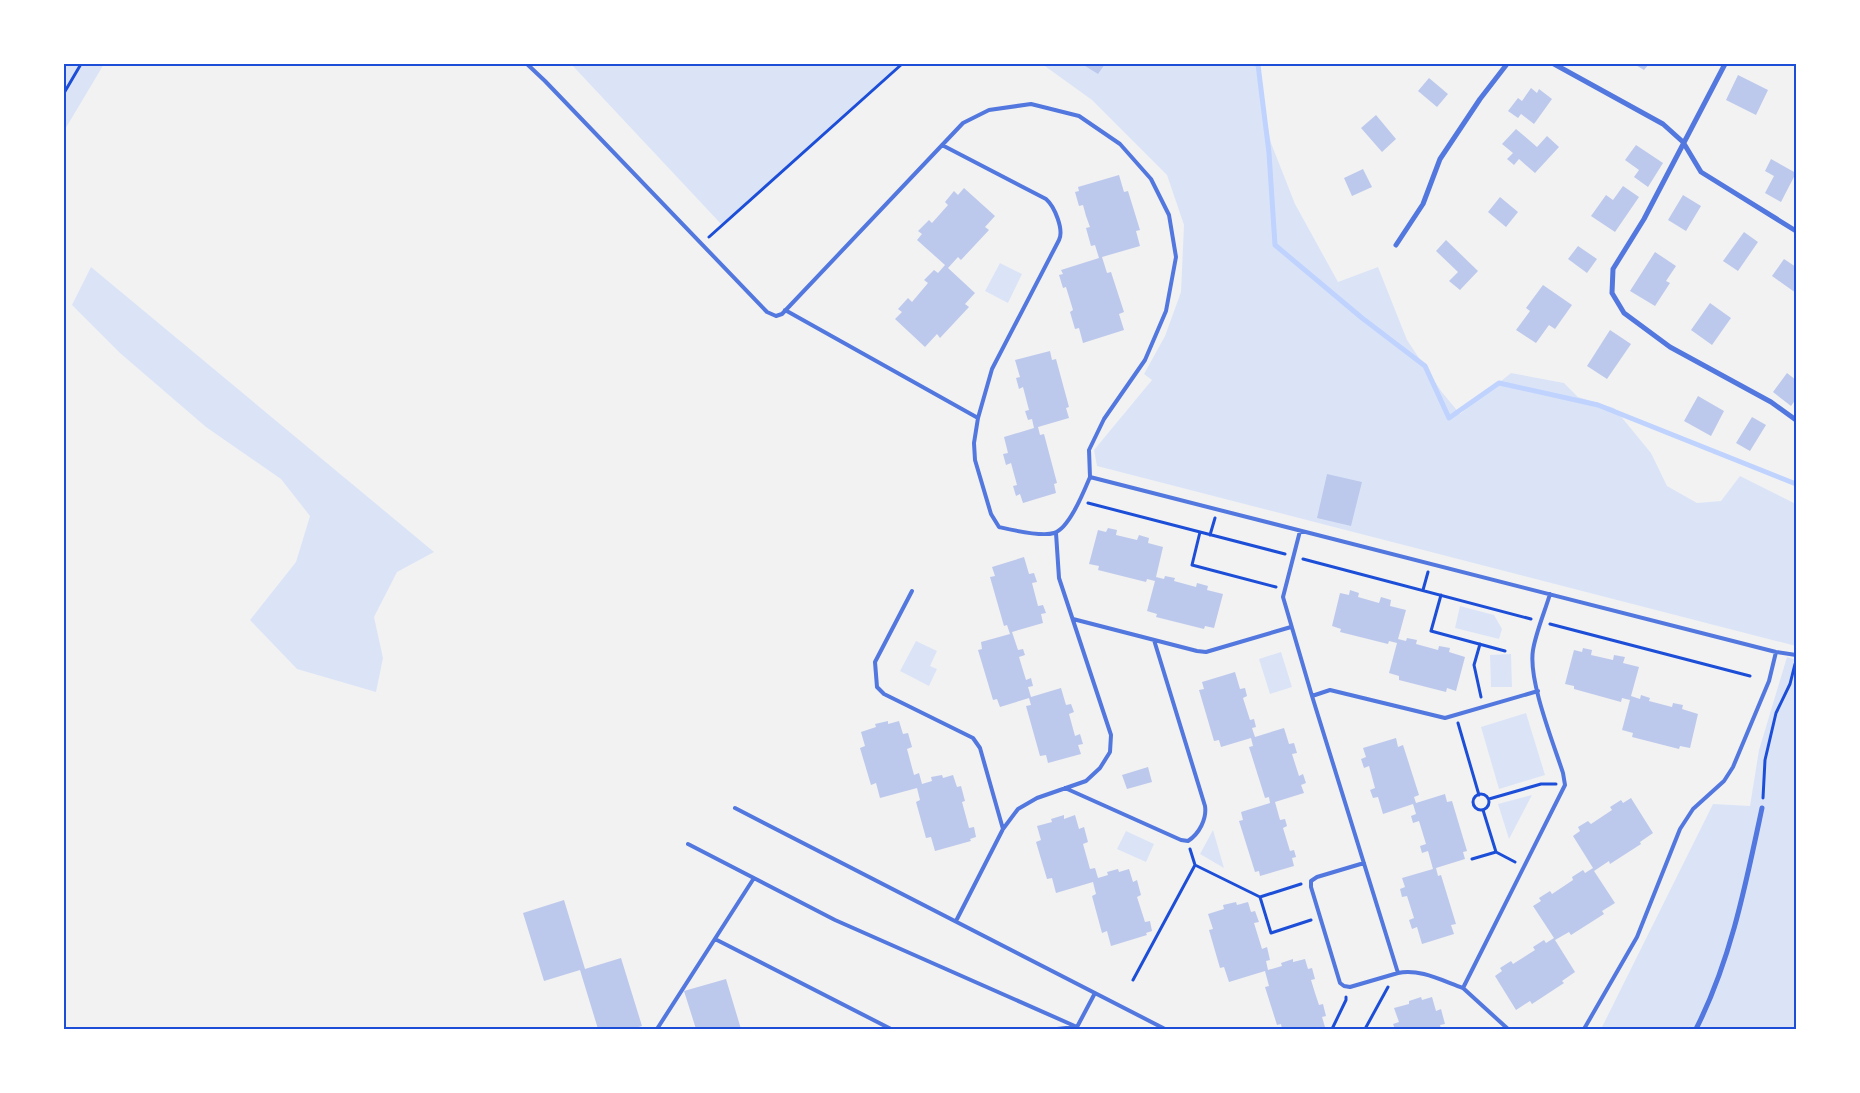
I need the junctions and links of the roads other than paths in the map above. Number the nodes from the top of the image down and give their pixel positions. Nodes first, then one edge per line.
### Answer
1 (527, 64) edge
2 (1506, 64) edge
3 (1554, 64) edge
4 (1725, 64) edge
5 (1683, 142) junction
6 (942, 145) junction
7 (1796, 231) edge
8 (1396, 245) dead end
9 (786, 310) junction
10 (978, 418) junction
11 (1796, 420) edge
12 (1090, 477) junction
13 (1300, 531) junction
14 (1056, 533) junction
15 (912, 591) dead end
16 (1550, 594) junction
17 (1073, 619) junction
18 (1291, 627) junction
19 (1154, 640) junction
20 (1776, 652) junction
21 (1796, 655) edge
22 (1538, 691) junction
23 (1312, 696) junction
24 (1065, 788) junction
25 (735, 808) dead end
26 (1762, 808) road end
27 (1003, 829) junction
28 (688, 844) dead end
29 (1364, 863) junction
30 (754, 878) junction
31 (956, 921) junction
32 (715, 939) junction
33 (1398, 973) junction
34 (1463, 988) junction
35 (1095, 993) junction
36 (1077, 1027) junction
37 (657, 1029) edge
38 (890, 1029) edge
39 (1057, 1029) edge
40 (1166, 1029) edge
41 (1508, 1029) edge
42 (1584, 1029) edge
43 (1696, 1029) edge

1 - 9 lane
2 - 8 street
3 - 5 street
4 - 5 street
5 - 7 street
5 - 11 street
6 - 9 lane
6 - 10 lane
6 - 12 lane
9 - 10 lane
10 - 14 lane
12 - 13 lane
12 - 14 lane
13 - 16 lane
13 - 18 lane
14 - 17 lane
15 - 27 lane
16 - 20 lane
16 - 22 lane
17 - 19 lane
17 - 24 lane
18 - 19 lane
18 - 23 lane
19 - 24 lane
20 - 21 lane
20 - 42 lane
22 - 23 lane
22 - 34 lane
23 - 29 lane
24 - 27 lane
25 - 31 lane
26 - 43 street
27 - 31 lane
28 - 30 lane
29 - 33 lane
29 - 33 lane
30 - 32 lane
30 - 36 lane
31 - 35 lane
32 - 37 lane
32 - 38 lane
33 - 34 lane
34 - 41 lane
35 - 36 lane
35 - 40 lane
36 - 39 lane

